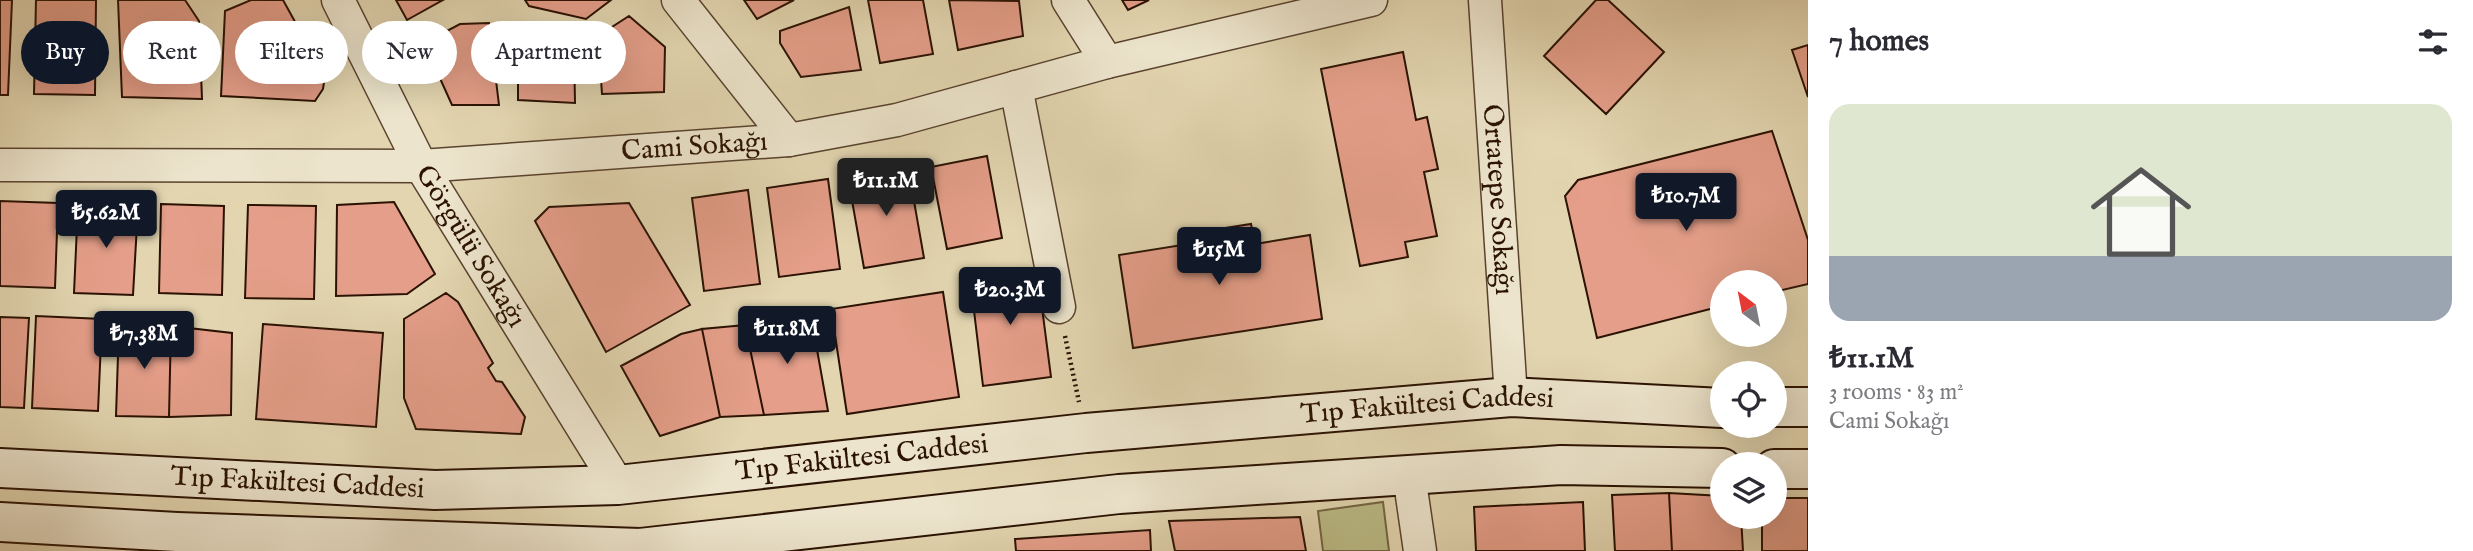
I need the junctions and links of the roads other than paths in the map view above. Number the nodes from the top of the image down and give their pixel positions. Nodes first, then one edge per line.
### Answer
1 (338, 0) edge
2 (678, 0) edge
3 (1068, 0) edge
4 (1371, 0) edge
5 (1485, 0) edge
6 (1107, 61) junction
7 (1016, 87) junction
8 (789, 140) junction
9 (0, 165) edge
10 (421, 166) junction
11 (1059, 307) road end
12 (1511, 397) junction
13 (1710, 407) edge
14 (1787, 407) edge
15 (1808, 407) edge
16 (0, 468) edge
17 (1710, 468) edge
18 (1787, 469) edge
19 (1808, 469) edge
20 (1409, 475) junction
21 (618, 485) junction
22 (0, 522) edge
23 (178, 542) edge
24 (641, 550) edge
25 (1420, 551) edge

1 - 10 street, Görgülü Sokağı
2 - 8 street
3 - 6 street
4 - 6 street, Cami Sokağı
5 - 12 street, Ortatepe Sokağı
6 - 7 street, Cami Sokağı
7 - 8 street, Cami Sokağı
7 - 11 street
8 - 10 street, Cami Sokağı
9 - 10 street, Cami Sokağı
10 - 21 street, Görgülü Sokağı
12 - 13 main road, Tıp Fakültesi Caddesi
12 - 21 main road, Tıp Fakültesi Caddesi
14 - 15 main road
16 - 21 main road, Tıp Fakültesi Caddesi
17 - 20 main road
18 - 19 main road
20 - 24 main road
20 - 25 street
22 - 23 main road
23 - 24 main road

